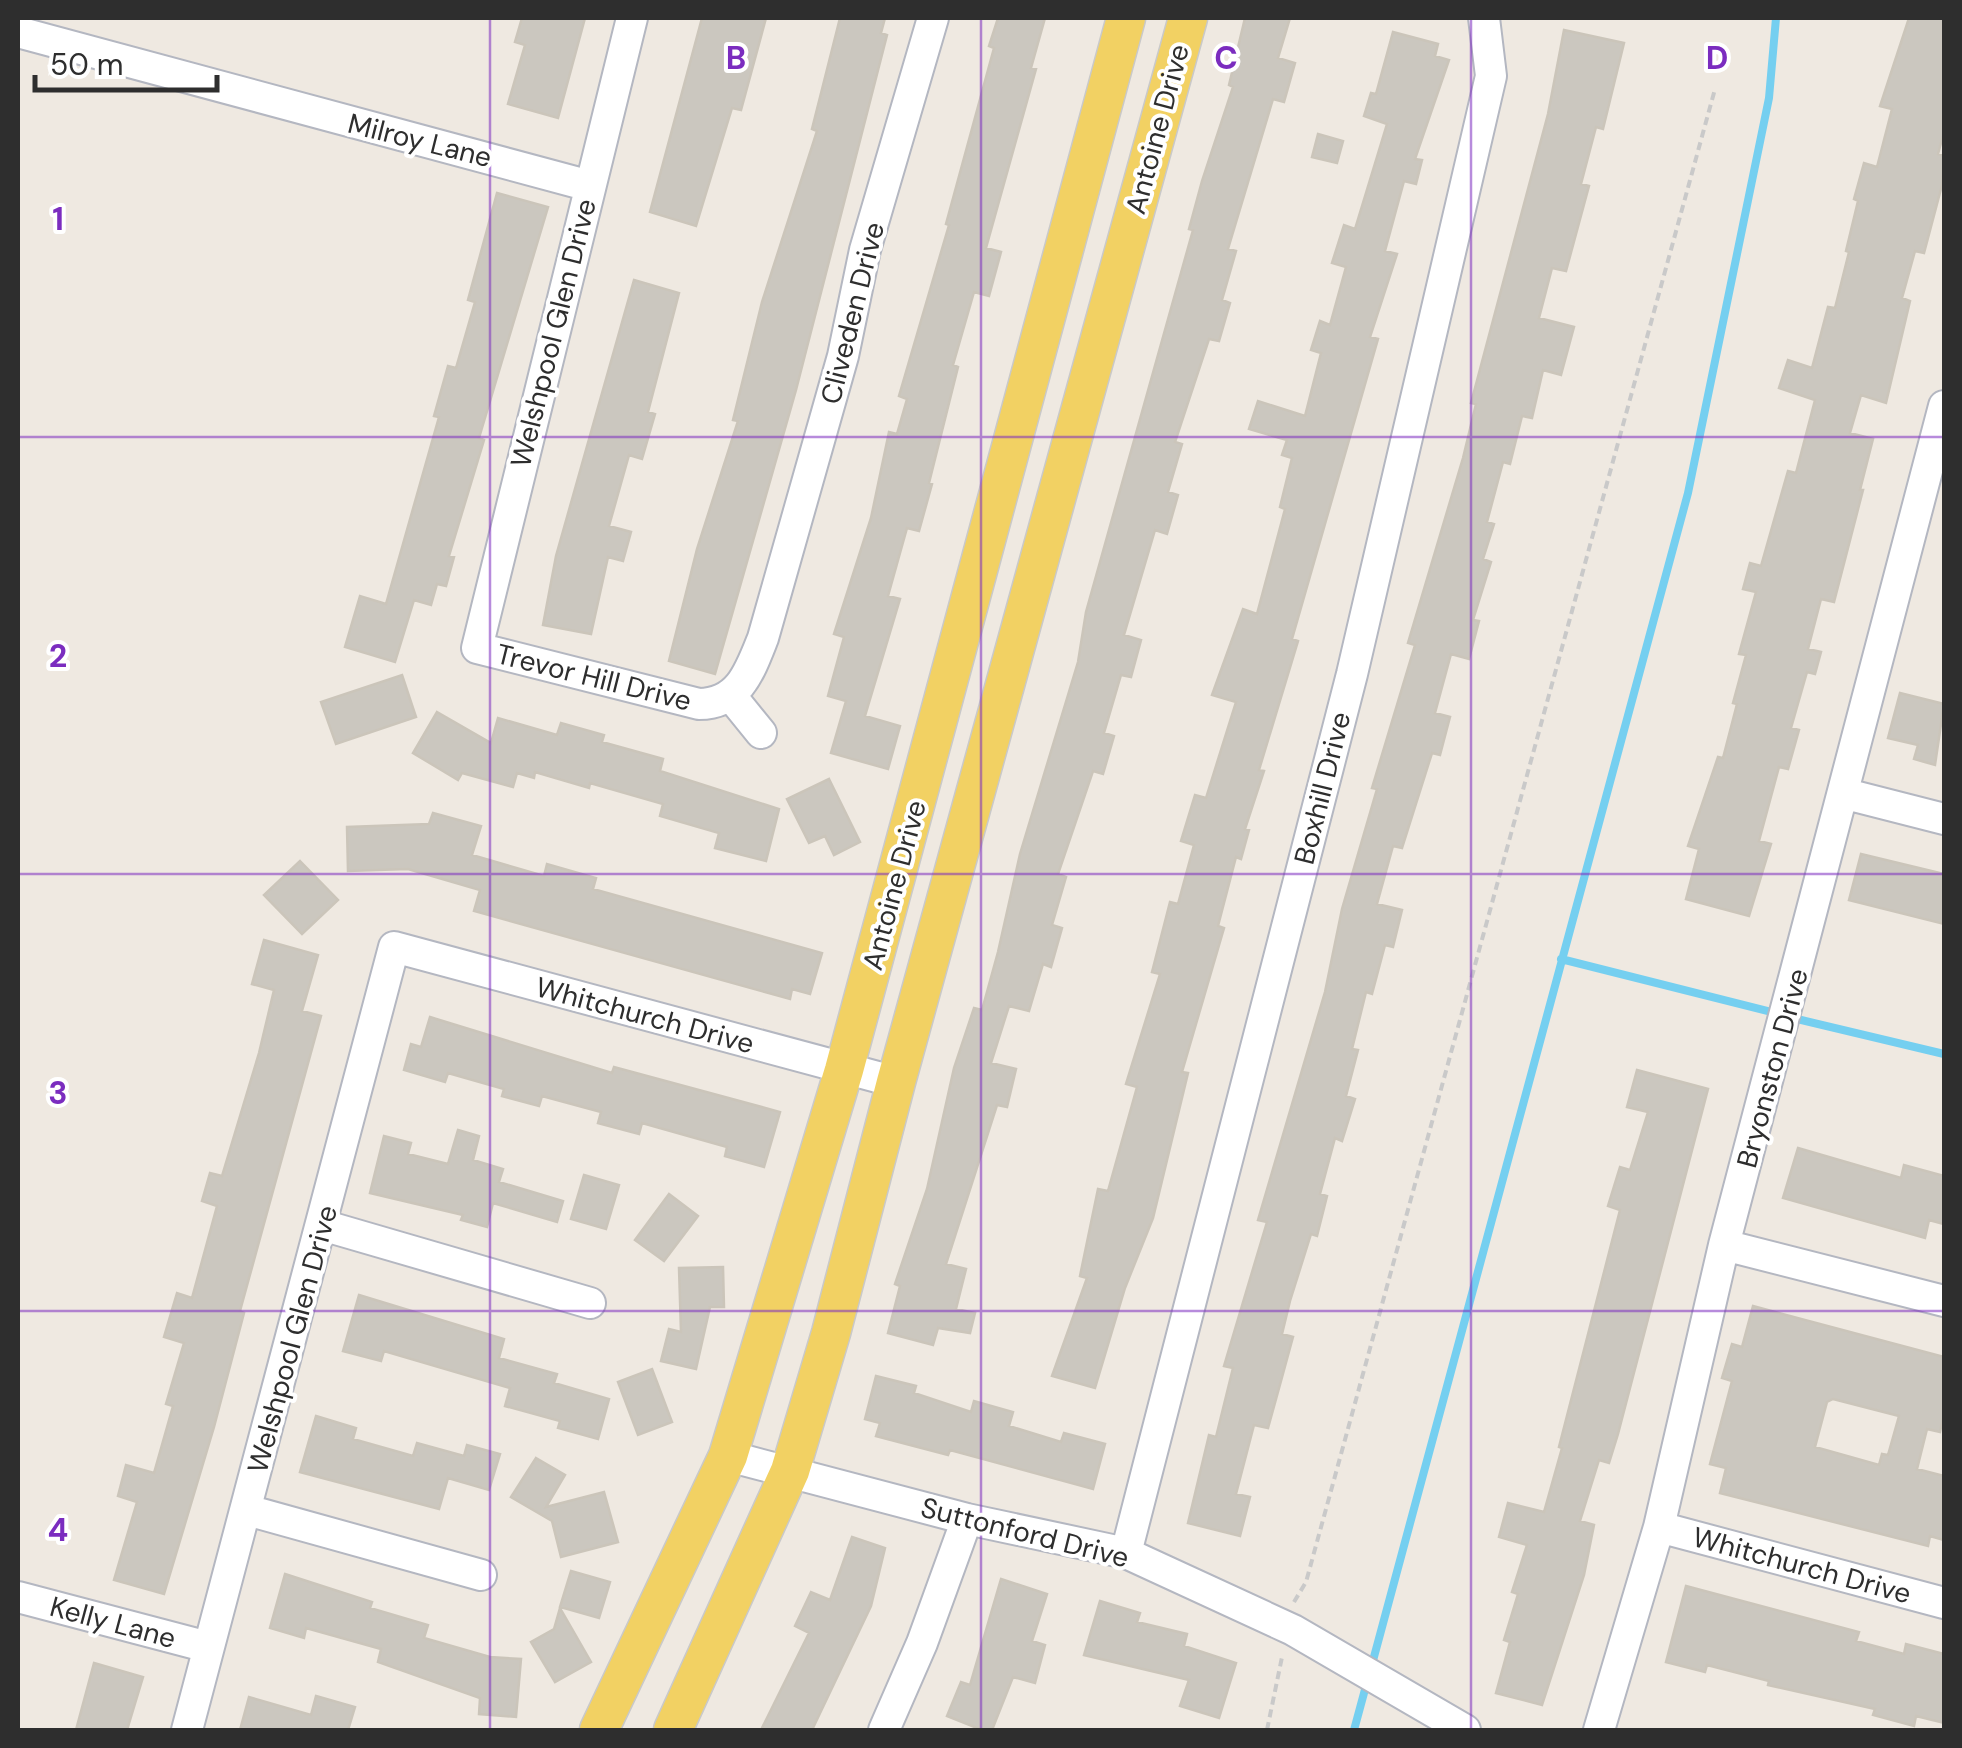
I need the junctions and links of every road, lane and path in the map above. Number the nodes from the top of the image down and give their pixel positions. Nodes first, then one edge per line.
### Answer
1 (632, 18) edge
2 (933, 18) edge
3 (1126, 18) edge
4 (1188, 18) edge
5 (1484, 18) edge
6 (18, 32) edge
7 (1714, 89) dead end
8 (590, 186) junction
9 (1065, 234) junction
10 (1123, 251) junction
11 (1944, 406) edge
12 (1931, 506) edge
13 (772, 608) joint
14 (960, 643) junction
15 (477, 648) joint
16 (1014, 658) junction
17 (732, 696) junction
18 (761, 733) dead end
19 (1846, 794) junction
20 (1944, 819) edge
21 (394, 947) joint
22 (844, 1070) junction
23 (896, 1082) junction
24 (322, 1225) junction
25 (1724, 1245) junction
26 (1944, 1300) edge
27 (590, 1303) dead end
28 (728, 1456) junction
29 (790, 1471) junction
30 (247, 1510) junction
31 (966, 1519) junction
32 (1659, 1527) junction
33 (1126, 1553) junction
34 (481, 1576) dead end
35 (18, 1597) edge
36 (1944, 1603) edge
37 (1286, 1628) junction
38 (208, 1647) junction
39 (187, 1730) edge
40 (600, 1730) edge
41 (673, 1730) edge
42 (884, 1730) edge
43 (1267, 1730) edge
44 (1465, 1730) edge
45 (1599, 1730) edge

1 - 8 street, Welshpool Glen Drive
2 - 13 street, Cliveden Drive
3 - 9 main road, Antoine Drive
4 - 10 main road, Antoine Drive
5 - 33 street, Boxhill Drive
6 - 8 street, Milroy Lane
7 - 37 path
8 - 15 street, Welshpool Glen Drive
9 - 10 main road
9 - 14 main road, Antoine Drive
10 - 16 main road, Antoine Drive
11 - 12 street, Bryonston Drive
12 - 19 street, Bryonston Drive
13 - 17 street, Trevor Hill Drive
14 - 16 main road
14 - 22 main road, Antoine Drive
15 - 17 street, Trevor Hill Drive
16 - 23 main road, Antoine Drive
17 - 18 street
19 - 20 street
19 - 25 street, Bryonston Drive
21 - 22 street, Whitchurch Drive
21 - 24 street, Welshpool Glen Drive
22 - 23 street, Whitchurch Drive
22 - 28 main road, Antoine Drive
23 - 29 main road, Antoine Drive
24 - 27 street
24 - 30 street, Welshpool Glen Drive
25 - 26 street
25 - 32 street, Bryonston Drive
28 - 29 street, Suttonford Drive
28 - 40 main road, Antoine Drive
29 - 31 street, Suttonford Drive
29 - 41 main road, Antoine Drive
30 - 34 street
30 - 38 street, Welshpool Glen Drive
31 - 33 street, Suttonford Drive
31 - 42 street
32 - 36 street, Whitchurch Drive
32 - 45 street, Bryonston Drive
33 - 37 street, Suttonford Drive
35 - 38 street, Kelly Lane
37 - 43 path
37 - 44 street, Suttonford Drive
38 - 39 street, Welshpool Glen Drive

